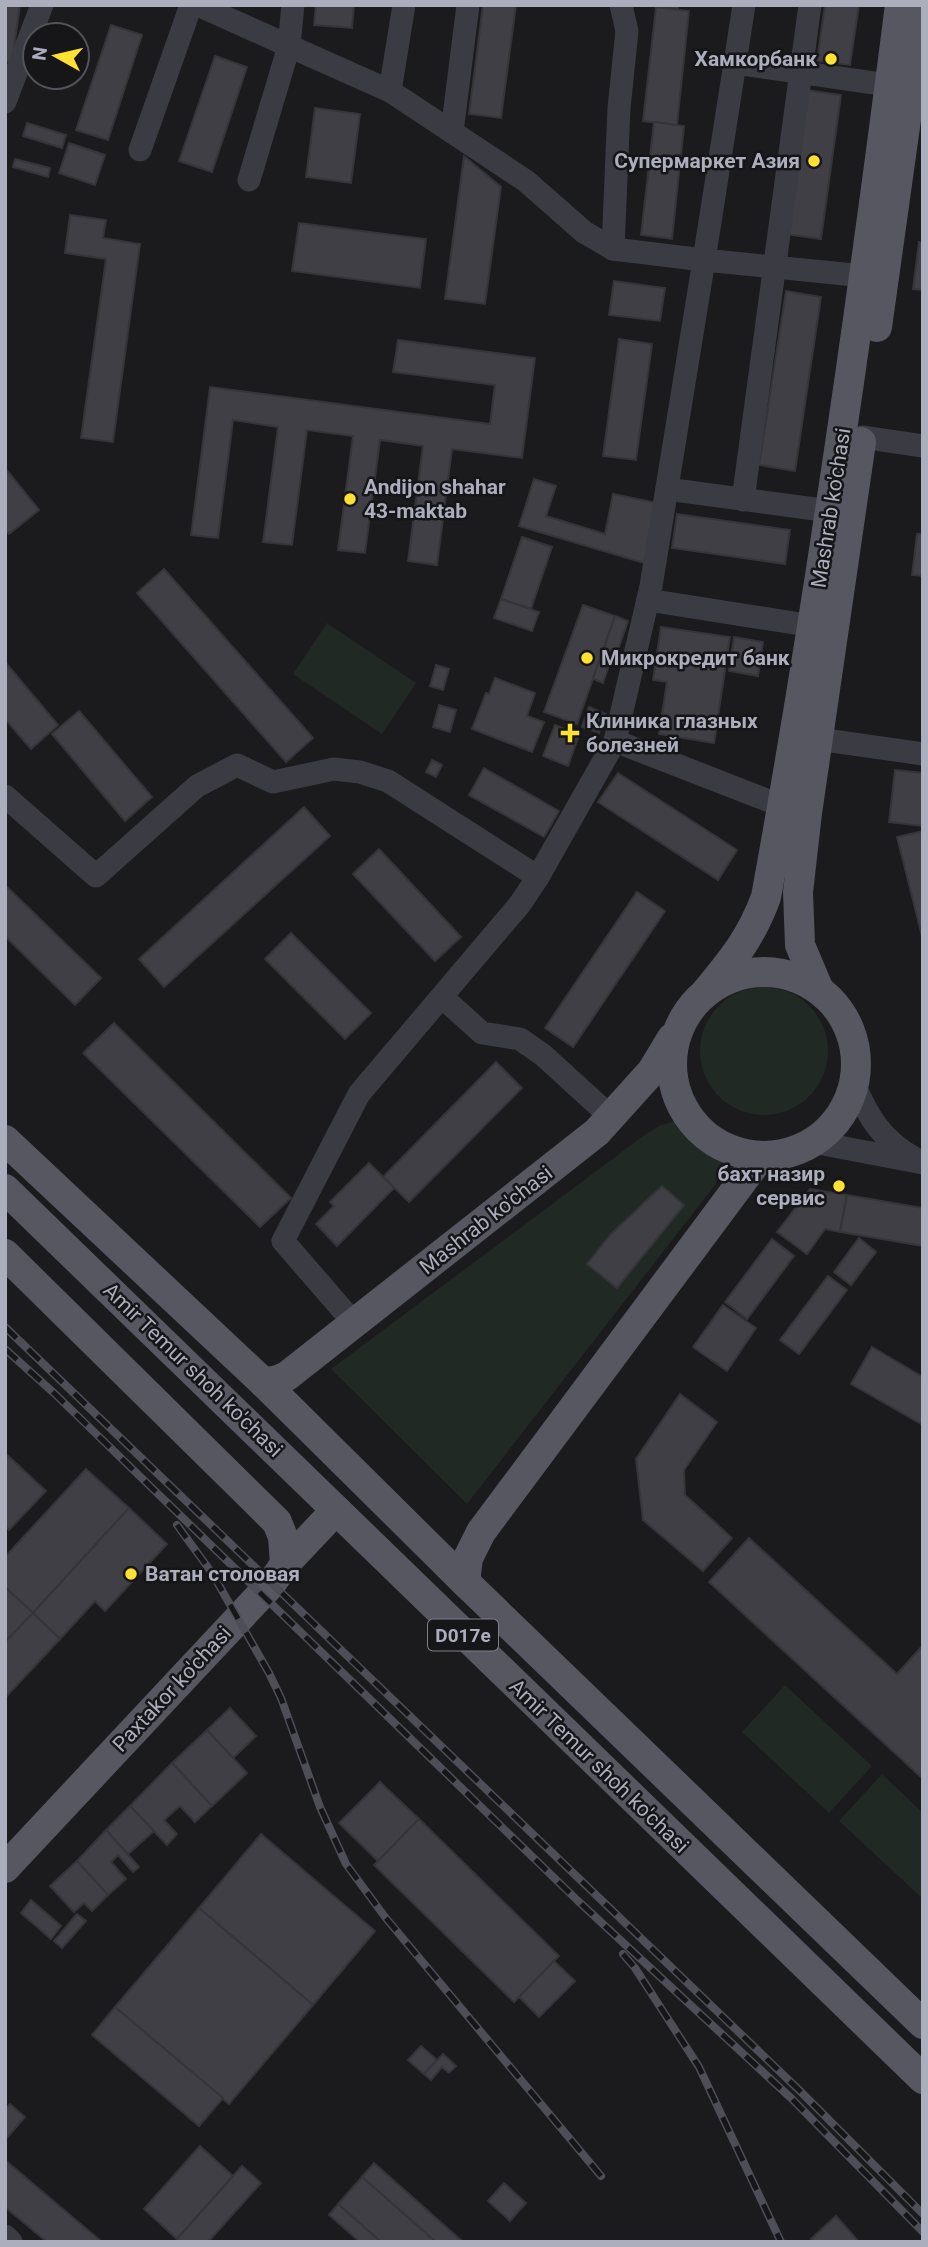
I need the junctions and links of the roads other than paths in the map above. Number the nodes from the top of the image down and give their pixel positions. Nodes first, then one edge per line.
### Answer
1 (42, 5) edge
2 (191, 5) edge
3 (198, 5) edge
4 (293, 5) edge
5 (404, 5) edge
6 (468, 5) edge
7 (621, 5) edge
8 (744, 5) edge
9 (810, 5) edge
10 (916, 14) edge
11 (289, 46) junction
12 (735, 64) junction
13 (800, 71) junction
14 (888, 85) junction
15 (390, 91) junction
16 (5, 102) edge
17 (452, 132) junction
18 (139, 150) dead end
19 (250, 180) dead end
20 (613, 249) junction
21 (704, 260) junction
22 (773, 267) junction
23 (864, 276) junction
24 (862, 437) junction
25 (923, 446) edge
26 (667, 489) junction
27 (743, 500) junction
28 (830, 512) junction
29 (648, 600) junction
30 (813, 626) junction
31 (818, 739) junction
32 (615, 741) junction
33 (923, 754) edge
34 (5, 796) edge
35 (782, 806) junction
36 (538, 877) junction
37 (818, 990) junction
38 (706, 992) junction
39 (442, 997) junction
40 (680, 1026) junction
41 (853, 1084) junction
42 (612, 1118) junction
43 (5, 1140) edge
44 (813, 1142) junction
45 (761, 1156) junction
46 (923, 1163) edge
47 (5, 1188) edge
48 (5, 1254) edge
49 (5, 1274) edge
50 (354, 1323) junction
51 (264, 1383) junction
52 (336, 1510) junction
53 (285, 1564) junction
54 (465, 1582) junction
55 (5, 1868) edge
56 (923, 2024) edge
57 (923, 2079) edge
58 (5, 2236) edge
59 (11, 2242) edge

1 - 16 street
2 - 18 street
3 - 11 street
4 - 11 street
5 - 15 street
6 - 17 street
7 - 20 street
8 - 12 street
9 - 13 street
10 - 14 main road, Mashrab ko'chasi
10 - 24 main road, Mashrab ko'chasi
11 - 15 street
11 - 19 street
12 - 13 street
12 - 21 street
13 - 14 street
13 - 22 street
14 - 23 main road, Mashrab ko'chasi
15 - 17 street
17 - 20 street
20 - 21 street
21 - 22 street
21 - 26 street
22 - 23 street
22 - 27 street
23 - 28 main road, Mashrab ko'chasi
24 - 25 street
24 - 31 main road, Mashrab ko'chasi
26 - 27 street
26 - 29 street
27 - 28 street
28 - 30 main road, Mashrab ko'chasi
29 - 30 street
29 - 32 street
30 - 35 main road, Mashrab ko'chasi
31 - 33 street
31 - 37 main road, Mashrab ko'chasi
32 - 35 street
32 - 36 street
34 - 36 street
35 - 38 main road, Mashrab ko'chasi
36 - 39 street
37 - 38 main road, Mashrab ko'chasi
37 - 41 main road, Mashrab ko'chasi
38 - 40 main road, Mashrab ko'chasi
39 - 42 street
39 - 50 street
40 - 42 main road, Mashrab ko'chasi
40 - 45 main road, Mashrab ko'chasi
41 - 44 main road, Mashrab ko'chasi
41 - 46 street
42 - 50 main road, Mashrab ko'chasi
43 - 51 main road, Amir Temur shoh ko'chasi / D017e
44 - 45 main road, Mashrab ko'chasi
44 - 46 street
45 - 54 main road
47 - 52 main road, Amir Temur shoh ko'chasi / D017e
48 - 53 main road
49 - 53 main road
50 - 51 main road, Mashrab ko'chasi
51 - 54 main road, Amir Temur shoh ko'chasi / D017e
52 - 53 main road, Paxtakor ko'chasi
52 - 57 main road, Amir Temur shoh ko'chasi / D017e
53 - 55 main road, Paxtakor ko'chasi
54 - 56 main road, Amir Temur shoh ko'chasi / D017e
58 - 59 street

